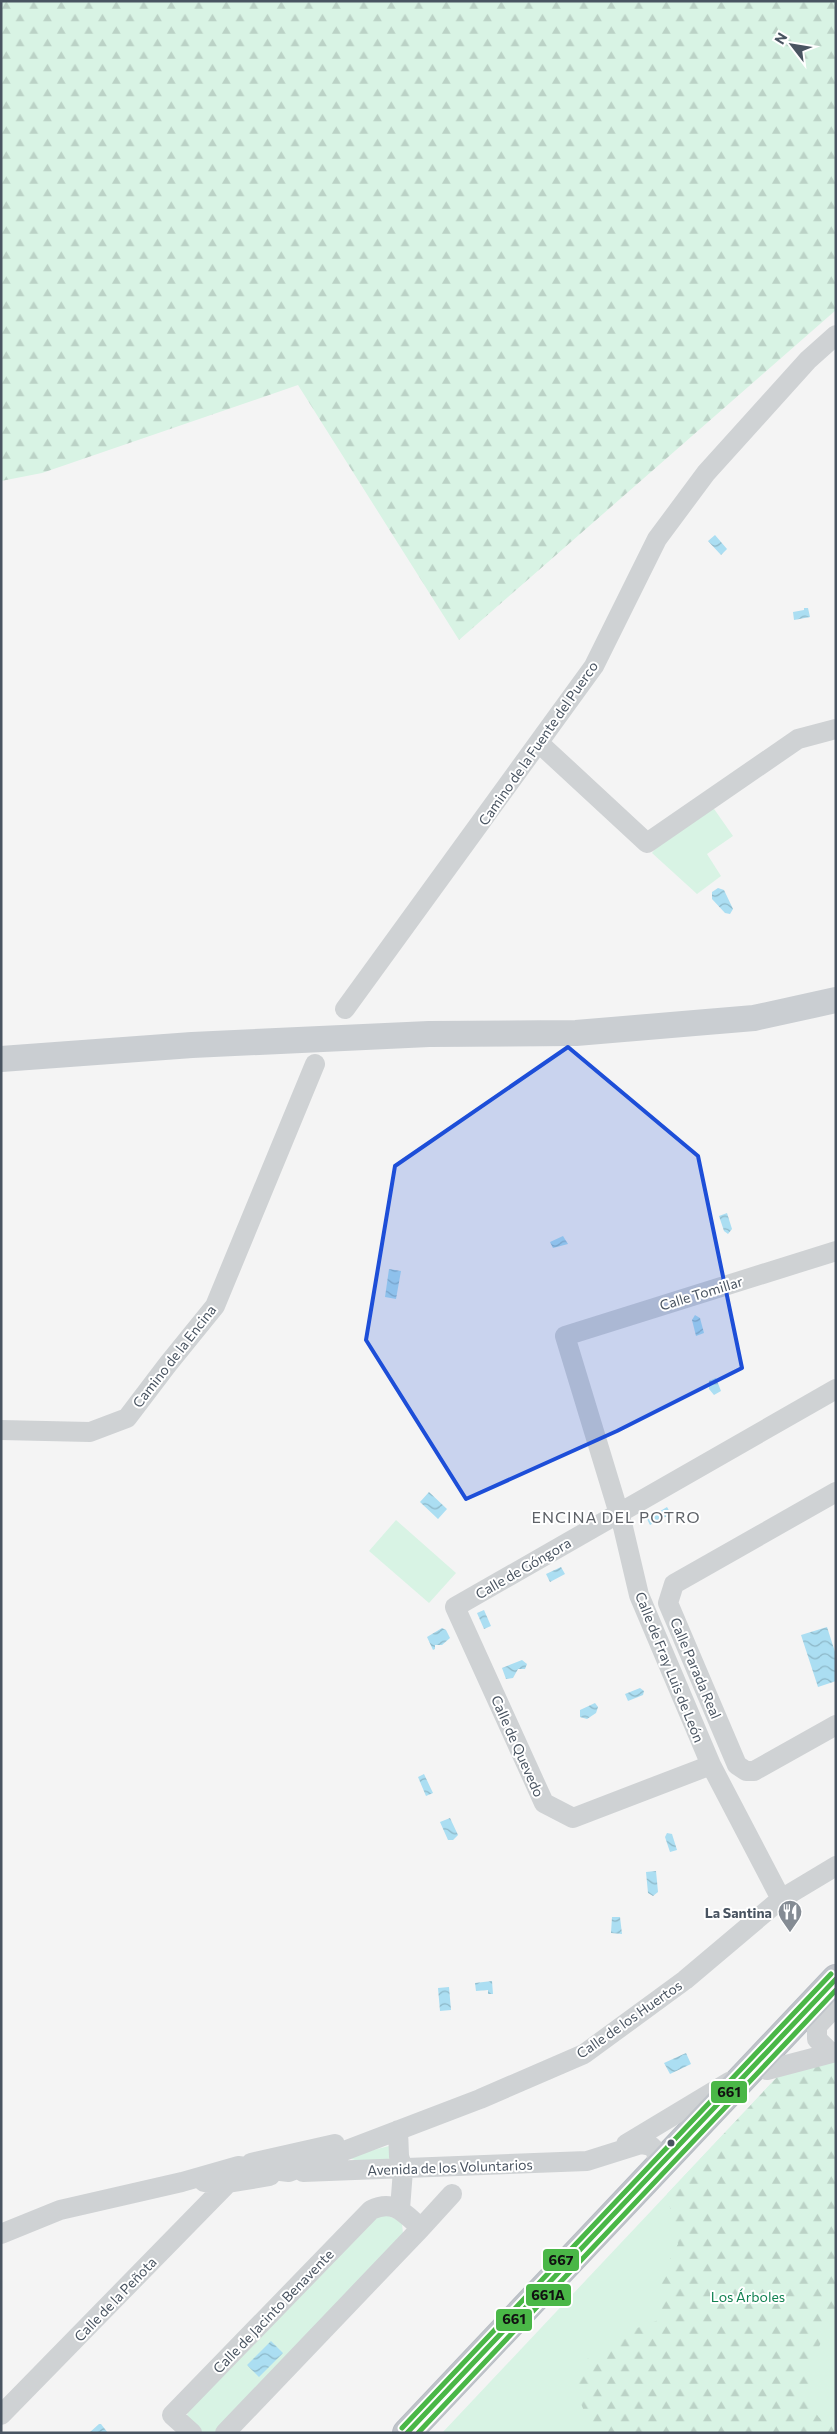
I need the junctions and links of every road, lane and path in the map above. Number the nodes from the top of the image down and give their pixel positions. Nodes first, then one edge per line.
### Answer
1 (836, 335) edge
2 (836, 729) edge
3 (539, 743) junction
4 (836, 1000) edge
5 (345, 1010) dead end
6 (1, 1059) edge
7 (315, 1064) dead end
8 (836, 1251) edge
9 (566, 1336) joint
10 (836, 1389) edge
11 (1, 1430) edge
12 (836, 1492) edge
13 (618, 1514) junction
14 (455, 1607) joint
15 (836, 1725) edge
16 (711, 1765) junction
17 (836, 1866) edge
18 (781, 1899) junction
19 (836, 1979) edge
20 (836, 1997) edge
21 (836, 2006) edge
22 (834, 2052) edge
23 (758, 2070) junction
24 (423, 2121) junction
25 (398, 2130) junction
26 (609, 2154) junction
27 (426, 2168) junction
28 (656, 2168) junction
29 (403, 2170) junction
30 (290, 2172) junction
31 (233, 2174) junction
32 (452, 2194) dead end
33 (400, 2209) junction
34 (421, 2228) junction
35 (1, 2234) edge
36 (1, 2415) edge
37 (192, 2433) edge
38 (225, 2433) edge
39 (407, 2433) edge
40 (423, 2433) edge

1 - 3 street, Camino de la Fuente del Puerco
2 - 3 street
3 - 5 street, Camino de la Fuente del Puerco
4 - 6 main road
7 - 11 street, Camino de la Encina
8 - 9 street, Calle Tomillar
9 - 13 street, Calle de Fray Luis de León
10 - 13 street
12 - 15 street, Calle Parada Real
13 - 14 street, Calle de Góngora
13 - 16 street, Calle de Fray Luis de León
14 - 16 street, Calle de Quevedo
16 - 18 street, Calle de Fray Luis de León
17 - 18 street, Calle de los Huertos
18 - 24 street, Calle de los Huertos
19 - 23 highway
20 - 23 highway
21 - 22 street
22 - 23 street, Avenida de los Voluntarios
23 - 26 street, Avenida de los Voluntarios
23 - 28 highway
23 - 40 highway
24 - 25 street, Calle de los Huertos
24 - 27 street
25 - 29 street
25 - 30 street, Calle de los Huertos
25 - 31 street, Calle de los Huertos
26 - 27 street, Avenida de los Voluntarios
26 - 28 street, Avenida de los Voluntarios
27 - 29 street, Avenida de los Voluntarios
28 - 39 highway
29 - 30 street, Avenida de los Voluntarios
29 - 33 street
30 - 31 street, Avenida de los Voluntarios
31 - 35 street, Avenida de los Voluntarios
31 - 36 street, Calle de la Peñota
32 - 34 street
33 - 34 street
33 - 37 street, Calle de Jacinto Benavente
34 - 38 street

